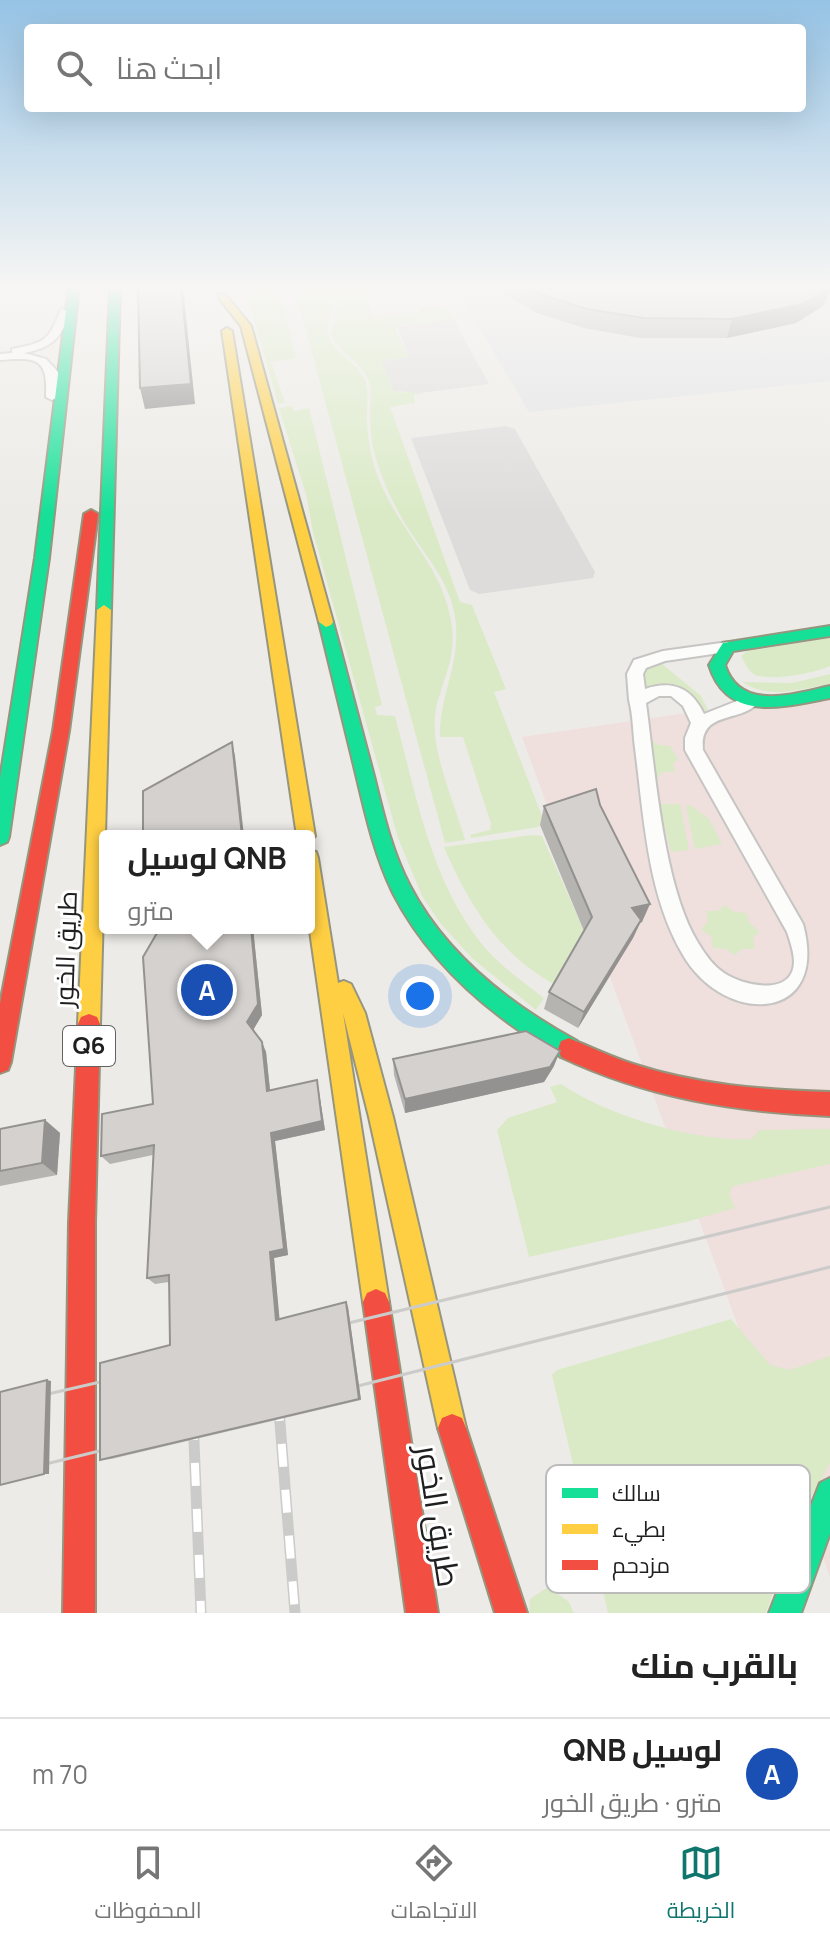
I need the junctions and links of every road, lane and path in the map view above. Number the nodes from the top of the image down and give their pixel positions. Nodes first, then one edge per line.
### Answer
1 (43, 362) edge
2 (65, 362) edge
3 (113, 362) edge
4 (232, 362) edge
5 (256, 362) edge
6 (57, 433) junction
7 (110, 479) junction
8 (830, 631) edge
9 (728, 647) junction
10 (830, 692) edge
11 (637, 700) junction
12 (752, 701) junction
13 (699, 722) junction
14 (305, 830) edge
15 (0, 837) edge
16 (315, 897) edge
17 (322, 943) junction
18 (0, 1062) edge
19 (830, 1104) edge
20 (830, 1493) edge
21 (810, 1546) edge
22 (792, 1593) edge
23 (79, 1613) edge
24 (422, 1613) edge
25 (511, 1613) edge
26 (785, 1613) edge

1 - 6 street
2 - 6 main road
3 - 7 main road, طريق الخور / Q6
4 - 14 main road
5 - 19 main road
6 - 15 main road
7 - 18 main road
7 - 23 main road, طريق الخور / Q6
8 - 9 main road
9 - 11 street
9 - 12 main road
10 - 12 main road
11 - 13 street
11 - 13 street
12 - 13 street
16 - 17 main road, طريق الخور
17 - 24 main road, طريق الخور
17 - 25 main road
20 - 21 main road
22 - 26 main road

